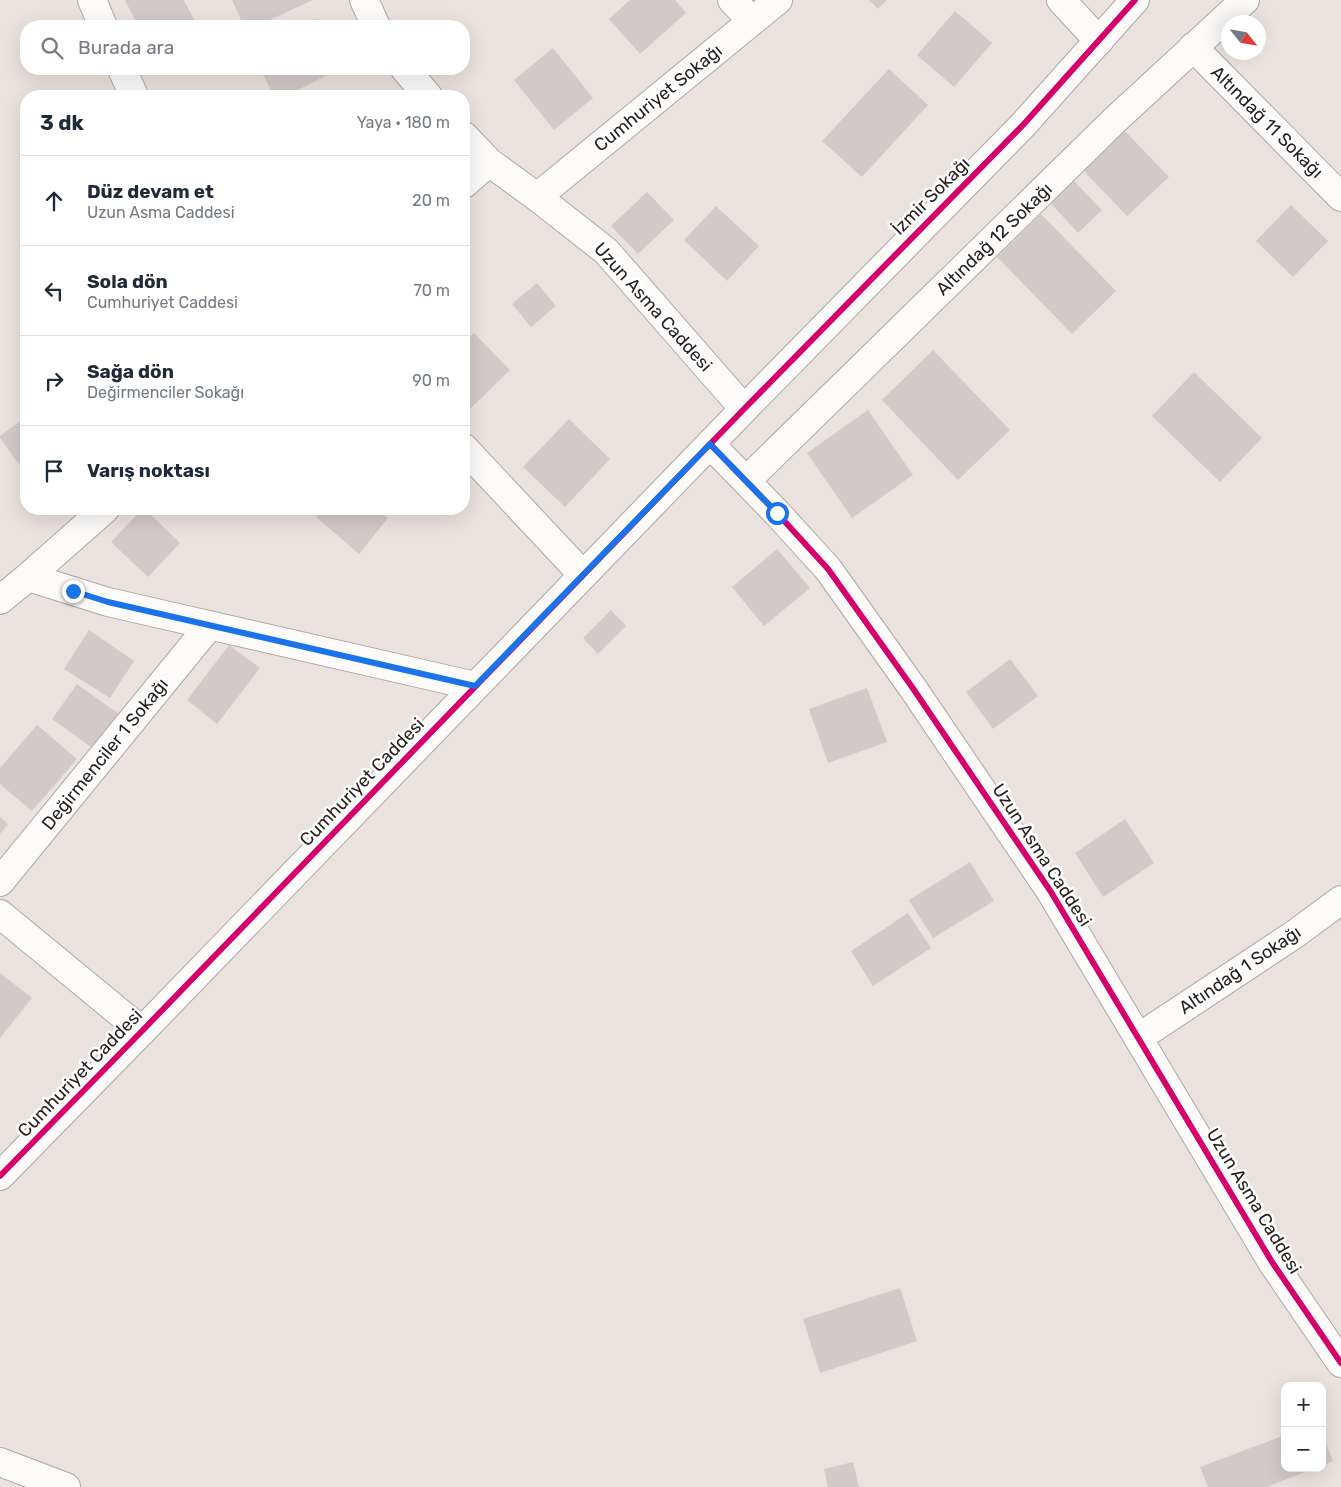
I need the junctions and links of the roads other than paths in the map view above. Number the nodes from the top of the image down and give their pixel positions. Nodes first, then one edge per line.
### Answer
1 (92, 0) edge
2 (364, 0) edge
3 (732, 0) edge
4 (778, 0) edge
5 (1061, 0) edge
6 (1135, 0) edge
7 (1245, 0) edge
8 (100, 20) edge
9 (373, 20) edge
10 (752, 21) junction
11 (1099, 41) junction
12 (1193, 47) junction
13 (125, 75) edge
14 (410, 75) edge
15 (131, 90) edge
16 (423, 90) edge
17 (470, 142) edge
18 (489, 162) junction
19 (470, 179) edge
20 (537, 196) junction
21 (1341, 197) edge
22 (744, 409) junction
23 (710, 444) junction
24 (470, 454) edge
25 (746, 481) junction
26 (98, 515) edge
27 (583, 575) junction
28 (28, 577) junction
29 (0, 600) edge
30 (210, 625) junction
31 (475, 686) junction
32 (0, 882) edge
33 (1341, 900) edge
34 (0, 914) edge
35 (142, 1032) junction
36 (1138, 1038) junction
37 (0, 1176) edge
38 (1341, 1363) edge
39 (0, 1462) edge
40 (66, 1487) edge

1 - 8 street
2 - 9 street
3 - 10 street
4 - 10 street, Cumhuriyet Sokağı
5 - 11 street
6 - 11 street, İzmir Sokağı
7 - 12 street, Altındağ 12 Sokağı
10 - 20 street, Cumhuriyet Sokağı
11 - 22 street, İzmir Sokağı
12 - 21 street, Altındağ 11 Sokağı
12 - 25 street, Altındağ 12 Sokağı
13 - 15 street
14 - 16 street
17 - 18 street, Uzun Asma Caddesi
18 - 19 street
18 - 20 street, Uzun Asma Caddesi
20 - 22 street, Uzun Asma Caddesi
22 - 23 street, Cumhuriyet Caddesi
23 - 25 street, Uzun Asma Caddesi
23 - 27 street, Cumhuriyet Caddesi
24 - 27 street
25 - 36 street, Uzun Asma Caddesi
26 - 28 street
27 - 31 street, Cumhuriyet Caddesi
28 - 29 street
28 - 30 street
30 - 31 street
30 - 32 street, Değirmenciler 1 Sokağı
31 - 35 street, Cumhuriyet Caddesi
33 - 36 street, Altındağ 1 Sokağı
34 - 35 street
35 - 37 street, Cumhuriyet Caddesi
36 - 38 street, Uzun Asma Caddesi
39 - 40 street

